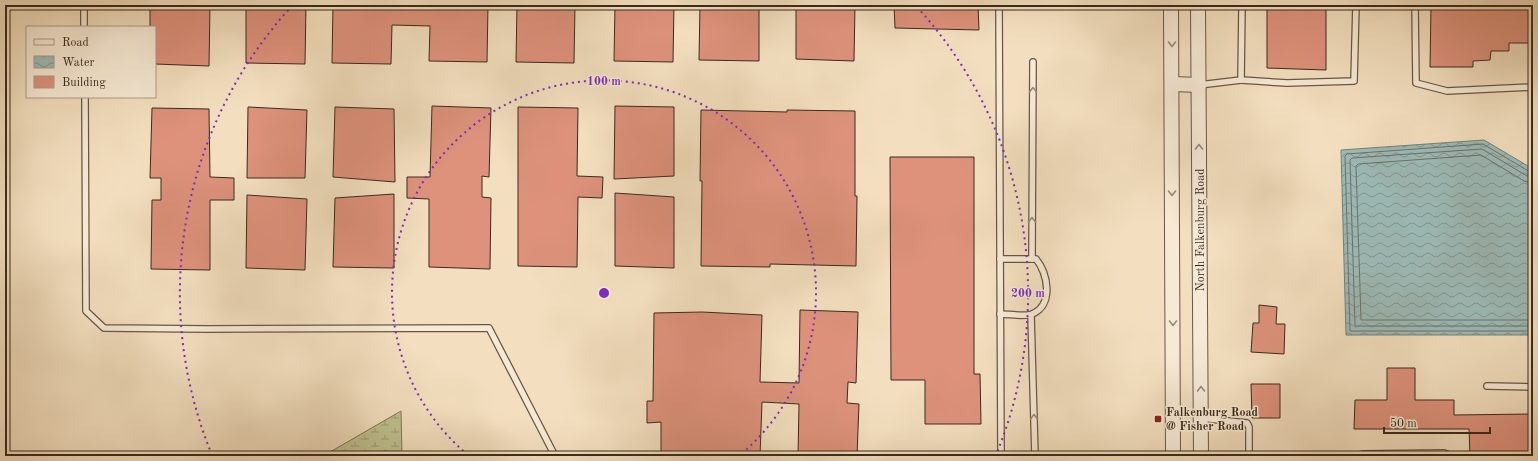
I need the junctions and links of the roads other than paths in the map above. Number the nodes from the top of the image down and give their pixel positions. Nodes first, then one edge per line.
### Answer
1 (84, 5) edge
2 (999, 5) edge
3 (1171, 5) edge
4 (1198, 5) edge
5 (1242, 5) edge
6 (1356, 5) edge
7 (1415, 5) edge
8 (84, 26) edge
9 (1033, 62) dead end
10 (1242, 80) junction
11 (1172, 84) junction
12 (1199, 85) junction
13 (1533, 87) edge
14 (85, 98) edge
15 (1000, 259) junction
16 (1032, 259) junction
17 (1000, 314) junction
18 (1031, 315) junction
19 (1487, 386) dead end
20 (1533, 387) edge
21 (1201, 418) junction
22 (555, 456) edge
23 (1001, 456) edge
24 (1035, 456) edge
25 (1173, 456) edge
26 (1201, 456) edge
27 (1249, 456) edge
28 (1355, 456) edge
29 (1452, 456) edge

1 - 8 lane
2 - 15 lane
3 -> 11 street
4 - 12 street, North Falkenburg Road
5 - 10 lane
6 - 10 lane
7 - 13 lane
16 -> 9 lane
10 - 12 lane
11 - 12 street
11 -> 25 street
21 -> 12 street, North Falkenburg Road
14 - 22 lane
15 - 16 lane
15 - 17 lane
16 - 18 lane
17 - 18 lane
17 - 23 lane
24 -> 18 lane
19 - 20 lane
21 - 26 street, North Falkenburg Road
21 - 27 lane
28 - 29 lane

